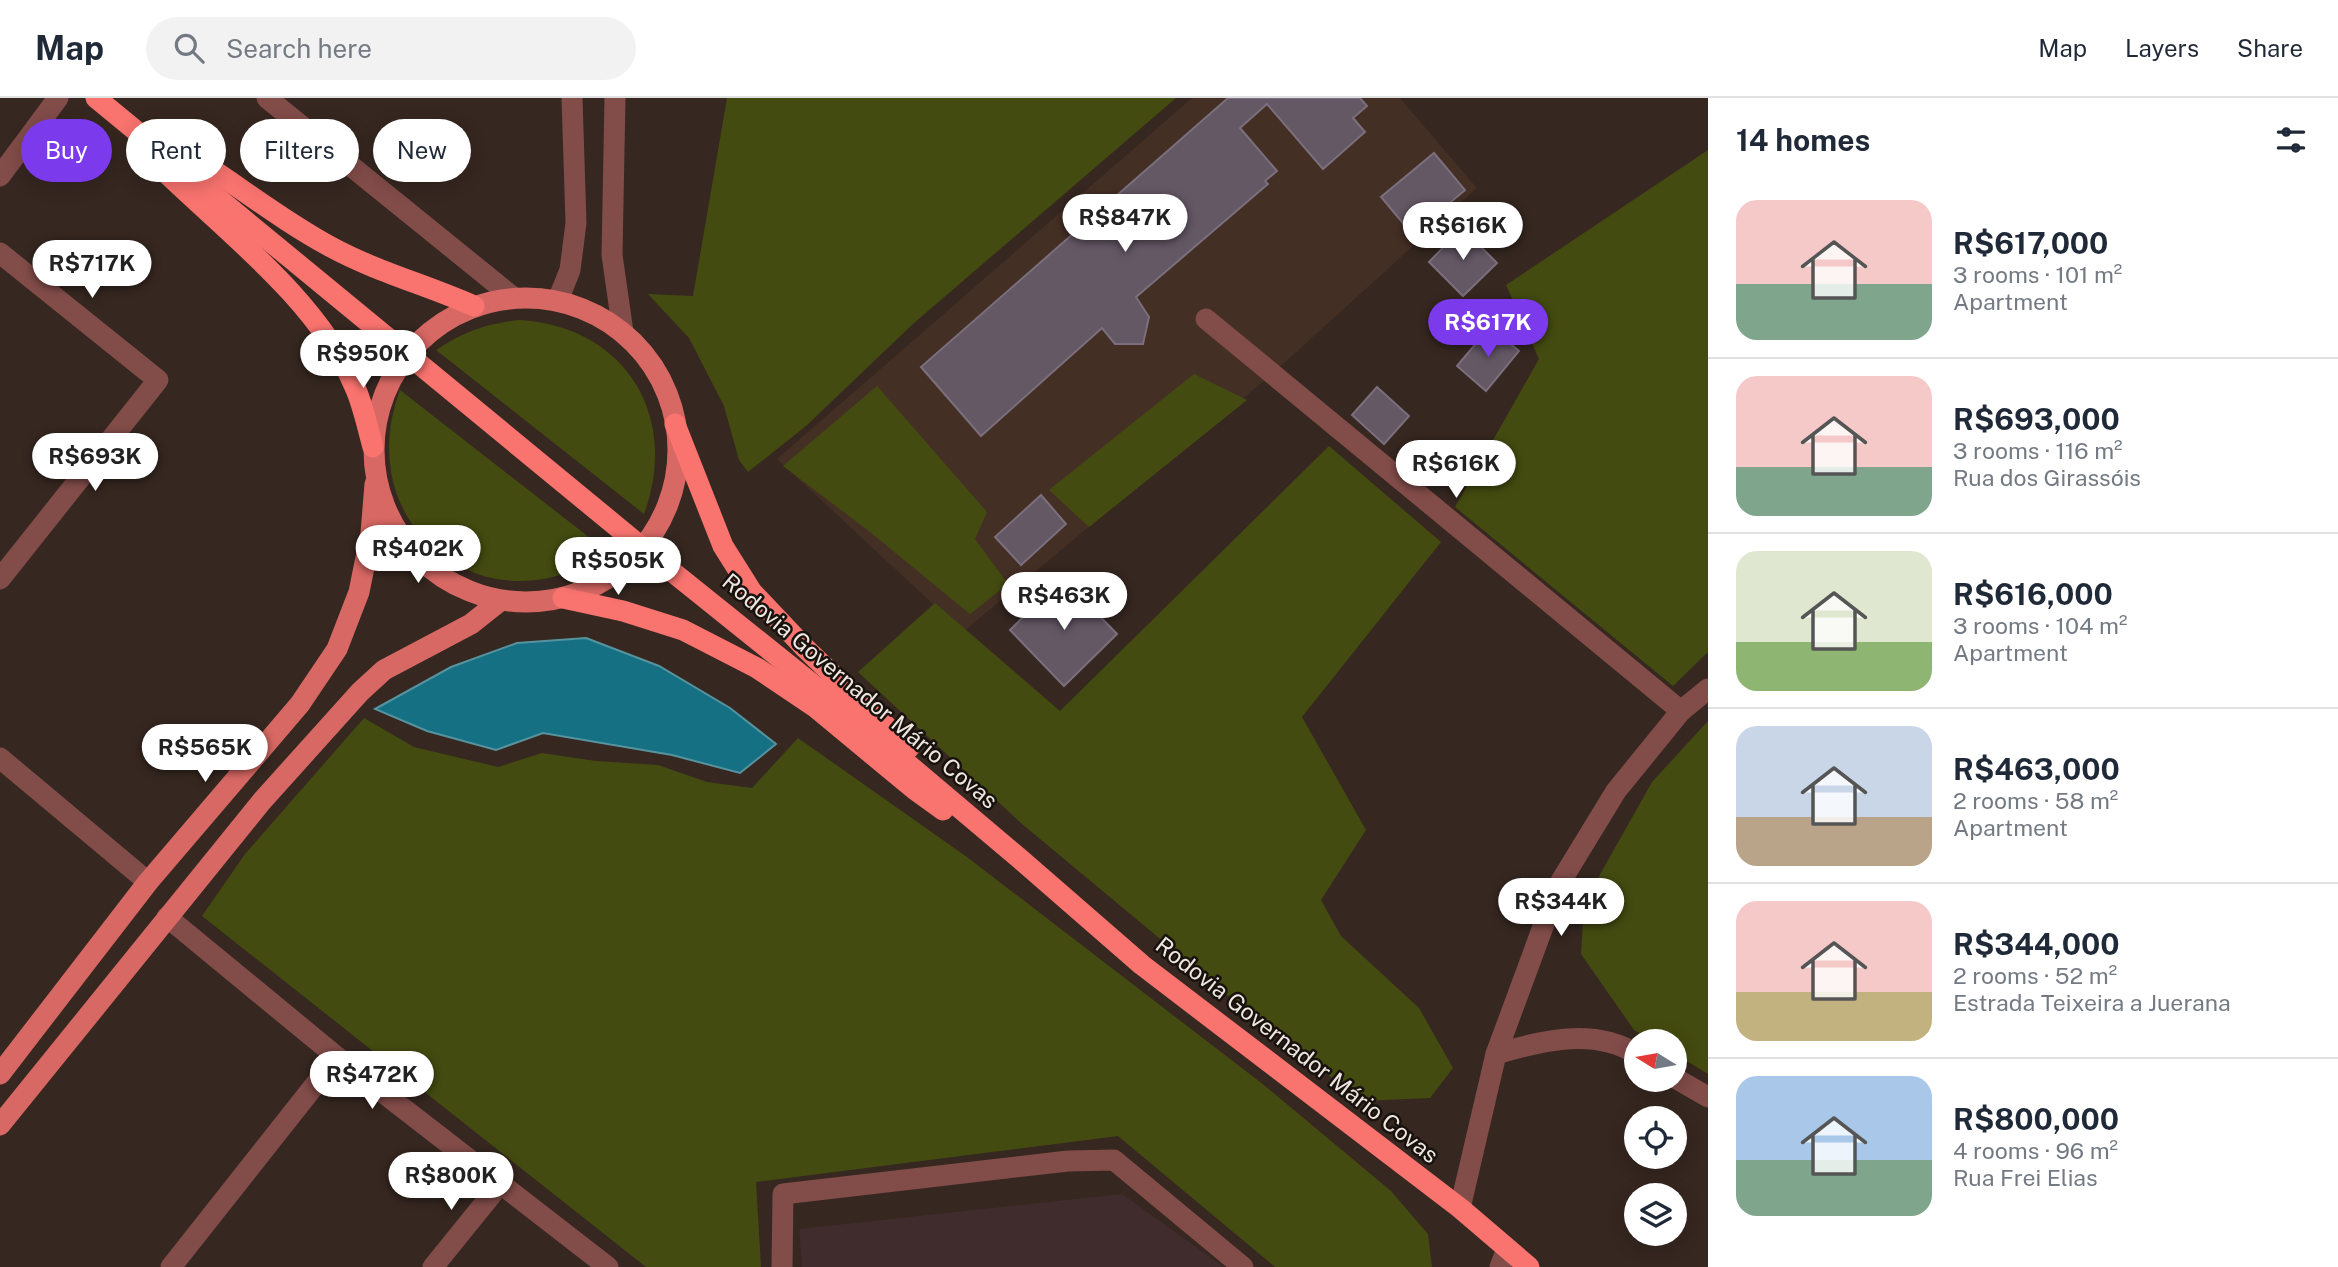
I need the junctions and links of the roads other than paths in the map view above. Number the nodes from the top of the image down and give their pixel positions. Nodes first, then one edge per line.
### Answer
1 (58, 98) edge
2 (267, 98) edge
3 (572, 98) edge
4 (615, 98) edge
5 (101, 102) edge
6 (0, 176) edge
7 (0, 253) edge
8 (514, 298) junction
9 (558, 300) junction
10 (474, 306) junction
11 (1206, 319) dead end
12 (623, 332) junction
13 (406, 354) junction
14 (676, 424) junction
15 (373, 447) junction
16 (376, 475) junction
17 (644, 549) junction
18 (0, 579) edge
19 (563, 598) junction
20 (500, 601) junction
21 (1708, 689) edge
22 (1681, 711) junction
23 (0, 758) edge
24 (1019, 858) junction
25 (148, 883) junction
26 (167, 917) junction
27 (1624, 1047) edge
28 (1496, 1054) junction
29 (337, 1058) junction
30 (0, 1074) edge
31 (1687, 1085) edge
32 (1708, 1097) edge
33 (0, 1125) edge
34 (501, 1183) junction
35 (1460, 1208) junction
36 (1504, 1258) edge
37 (171, 1267) edge
38 (433, 1267) edge
39 (608, 1267) edge
40 (782, 1267) edge
41 (1243, 1267) edge
42 (1529, 1267) edge

1 - 6 street
2 - 8 street
3 - 9 street
4 - 12 street
5 - 10 highway
5 - 13 highway, Rodovia Governador Mário Covas
5 - 15 highway
7 - 18 street
8 - 9 main road
8 - 10 main road
9 - 12 main road
10 - 13 main road
11 - 22 street
12 - 14 main road
13 - 15 main road
13 - 17 highway, Rodovia Governador Mário Covas
14 - 17 main road
14 - 24 highway
15 - 16 main road
16 - 20 main road
16 - 25 main road
17 - 19 main road
17 - 24 highway, Rodovia Governador Mário Covas
19 - 20 main road
19 - 24 highway
20 - 26 main road
21 - 22 street
22 - 28 street
23 - 25 street
24 - 35 highway, Rodovia Governador Mário Covas
25 - 30 main road
26 - 29 street
26 - 33 main road
27 - 28 street
28 - 35 street
29 - 34 street
29 - 37 street
31 - 32 street
34 - 38 street
34 - 39 street
35 - 36 highway, Rodovia Governador Mário Covas
36 - 42 highway, Rodovia Governador Mário Covas
40 - 41 street

